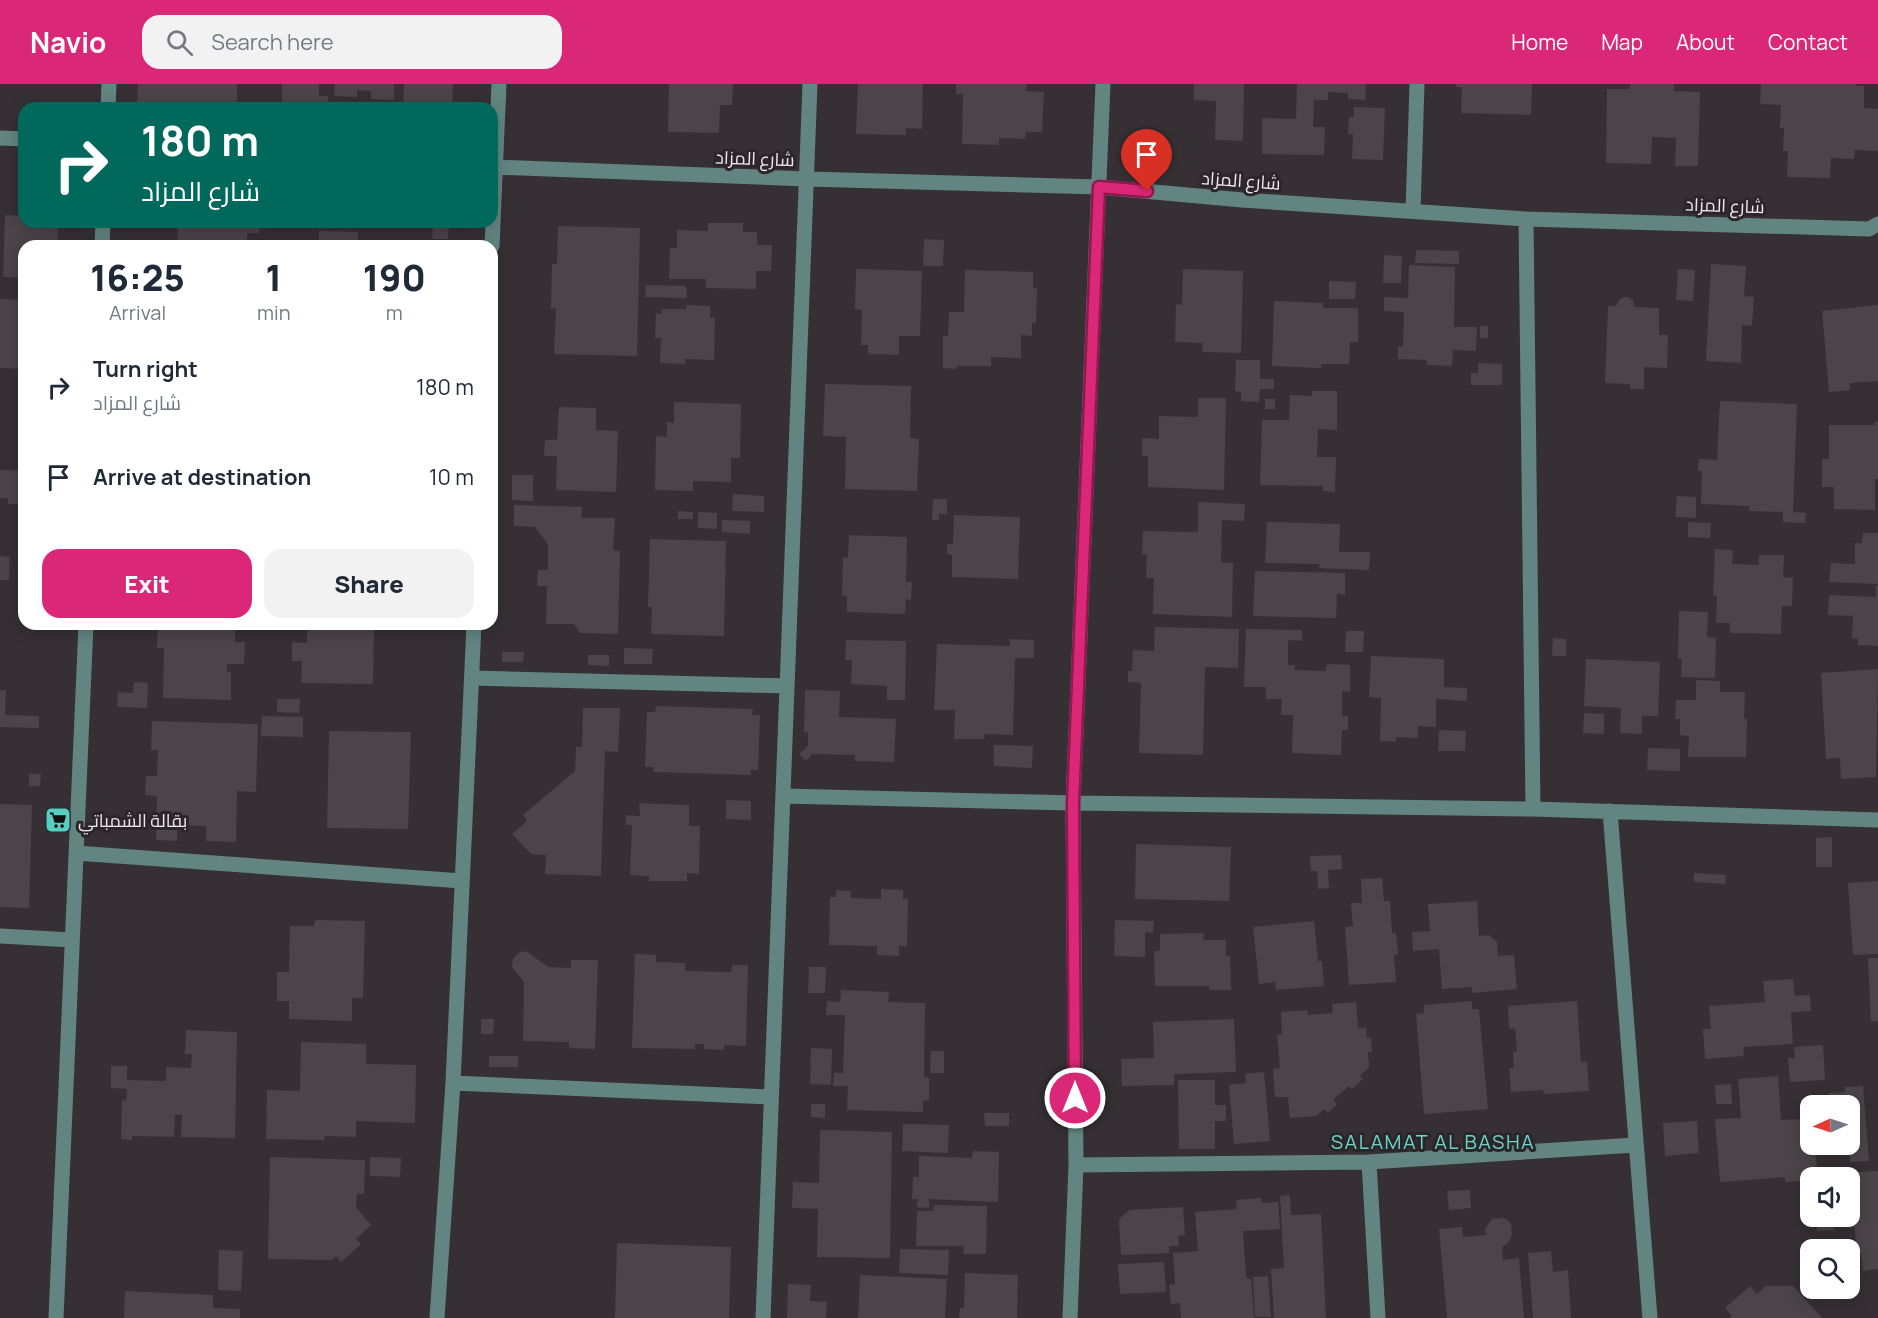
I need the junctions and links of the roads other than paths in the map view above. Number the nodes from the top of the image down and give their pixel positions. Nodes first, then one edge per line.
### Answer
1 (109, 84) edge
2 (499, 84) edge
3 (810, 84) edge
4 (1104, 84) edge
5 (1417, 84) edge
6 (108, 102) edge
7 (498, 102) edge
8 (0, 138) edge
9 (18, 140) edge
10 (498, 167) edge
11 (807, 179) junction
12 (1099, 187) junction
13 (1413, 211) junction
14 (1526, 219) junction
15 (1878, 224) edge
16 (86, 630) edge
17 (474, 630) edge
18 (472, 678) junction
19 (787, 686) junction
20 (783, 796) junction
21 (1073, 803) junction
22 (1533, 809) junction
23 (1610, 811) junction
24 (1878, 820) edge
25 (76, 853) junction
26 (462, 881) junction
27 (0, 936) edge
28 (72, 940) junction
29 (453, 1083) junction
30 (771, 1097) junction
31 (1635, 1145) junction
32 (1369, 1162) junction
33 (1076, 1166) junction
34 (56, 1318) edge
35 (437, 1318) edge
36 (763, 1318) edge
37 (1070, 1318) edge
38 (1378, 1318) edge
39 (1650, 1318) edge

1 - 6 street
2 - 7 street
3 - 11 street
4 - 12 street
5 - 13 street
8 - 9 street
10 - 11 street, شارع المزاد
11 - 12 street, شارع المزاد
11 - 19 street
12 - 13 street, شارع المزاد
12 - 21 street
13 - 14 street, شارع المزاد
14 - 15 street, شارع المزاد
14 - 22 street
16 - 25 street
17 - 18 street
18 - 19 street
18 - 26 street
19 - 20 street
20 - 21 street
20 - 30 street
21 - 22 street
21 - 33 street
22 - 23 street
23 - 24 street
23 - 31 street
25 - 26 street
25 - 28 street
26 - 29 street
27 - 28 street
28 - 34 street
29 - 30 street
29 - 35 street
30 - 36 street
31 - 32 street
31 - 39 street
32 - 33 street
32 - 38 street
33 - 37 street

